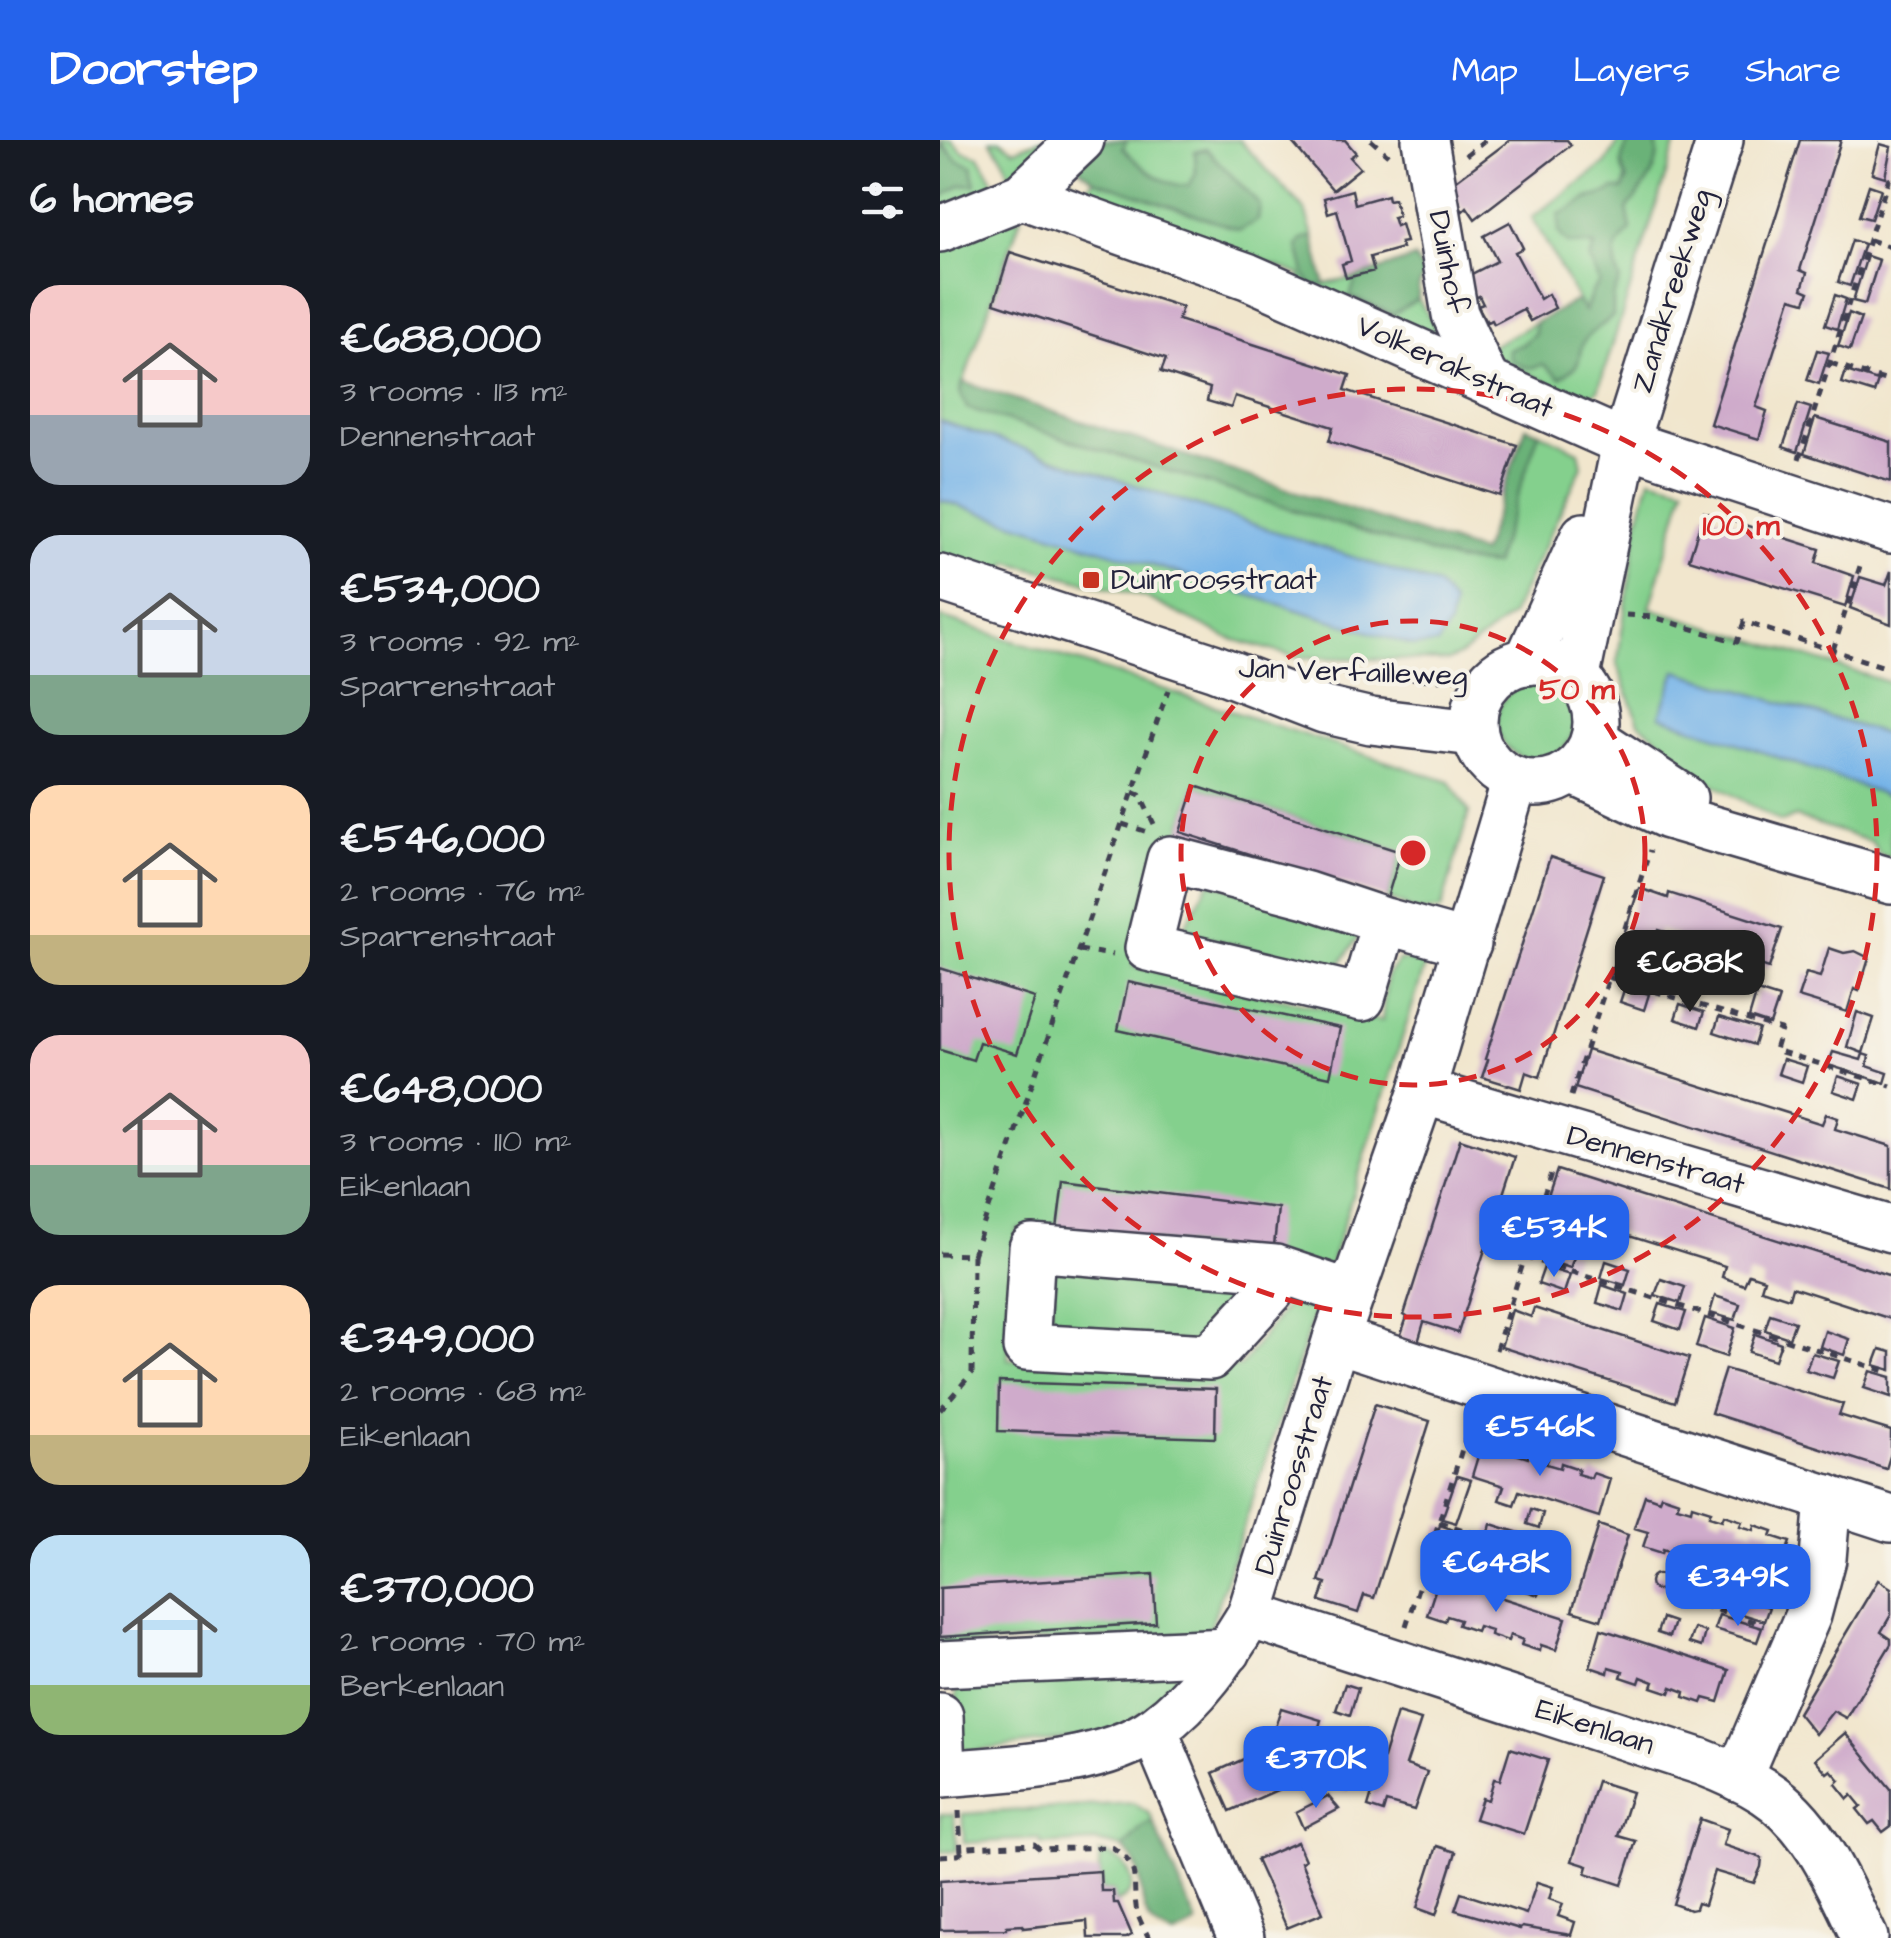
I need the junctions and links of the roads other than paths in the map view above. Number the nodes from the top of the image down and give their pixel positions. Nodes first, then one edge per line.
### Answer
1 (1081, 140) edge
2 (1425, 140) edge
3 (1720, 140) edge
4 (1022, 196) junction
5 (940, 229) edge
6 (1485, 379) junction
7 (1625, 443) junction
8 (1882, 527) edge
9 (940, 578) edge
10 (1577, 676) junction
11 (1493, 692) junction
12 (1583, 755) junction
13 (1515, 780) junction
14 (1891, 881) edge
15 (1385, 921) junction
16 (1468, 944) junction
17 (1422, 1091) junction
18 (1891, 1228) edge
19 (1275, 1268) junction
20 (1352, 1294) junction
21 (1336, 1339) junction
22 (1828, 1498) junction
23 (1891, 1519) edge
24 (1239, 1633) junction
25 (940, 1664) edge
26 (940, 1716) edge
27 (1154, 1730) junction
28 (941, 1774) edge
29 (1738, 1778) junction
30 (1241, 1938) edge
31 (1865, 1938) edge

1 - 4 street
2 - 6 street, Duinhof
3 - 7 street, Zandkreekweg
4 - 5 street
4 - 6 street, Volkerakstraat
6 - 7 street, Volkerakstraat
7 - 8 street, Volkerakstraat
7 - 10 street, Zandkreekweg
7 - 11 street, Zandkreekweg
9 - 11 street, Jan Verfailleweg
10 - 11 street
10 - 12 street
11 - 13 street
12 - 13 street
12 - 14 street
13 - 16 street, Duinroosstraat
15 - 15 street
15 - 16 street
16 - 17 street, Duinroosstraat
17 - 18 street, Dennenstraat
17 - 20 street, Duinroosstraat
19 - 19 street
19 - 20 street
20 - 21 street, Duinroosstraat
21 - 22 street
21 - 24 street, Duinroosstraat
22 - 23 street
22 - 29 street
24 - 25 street
24 - 27 street, Duinroosstraat
24 - 29 street, Eikenlaan
26 - 28 street, Duinroosstraat
27 - 28 street, Duinroosstraat
27 - 30 street
29 - 31 street, Eikenlaan

